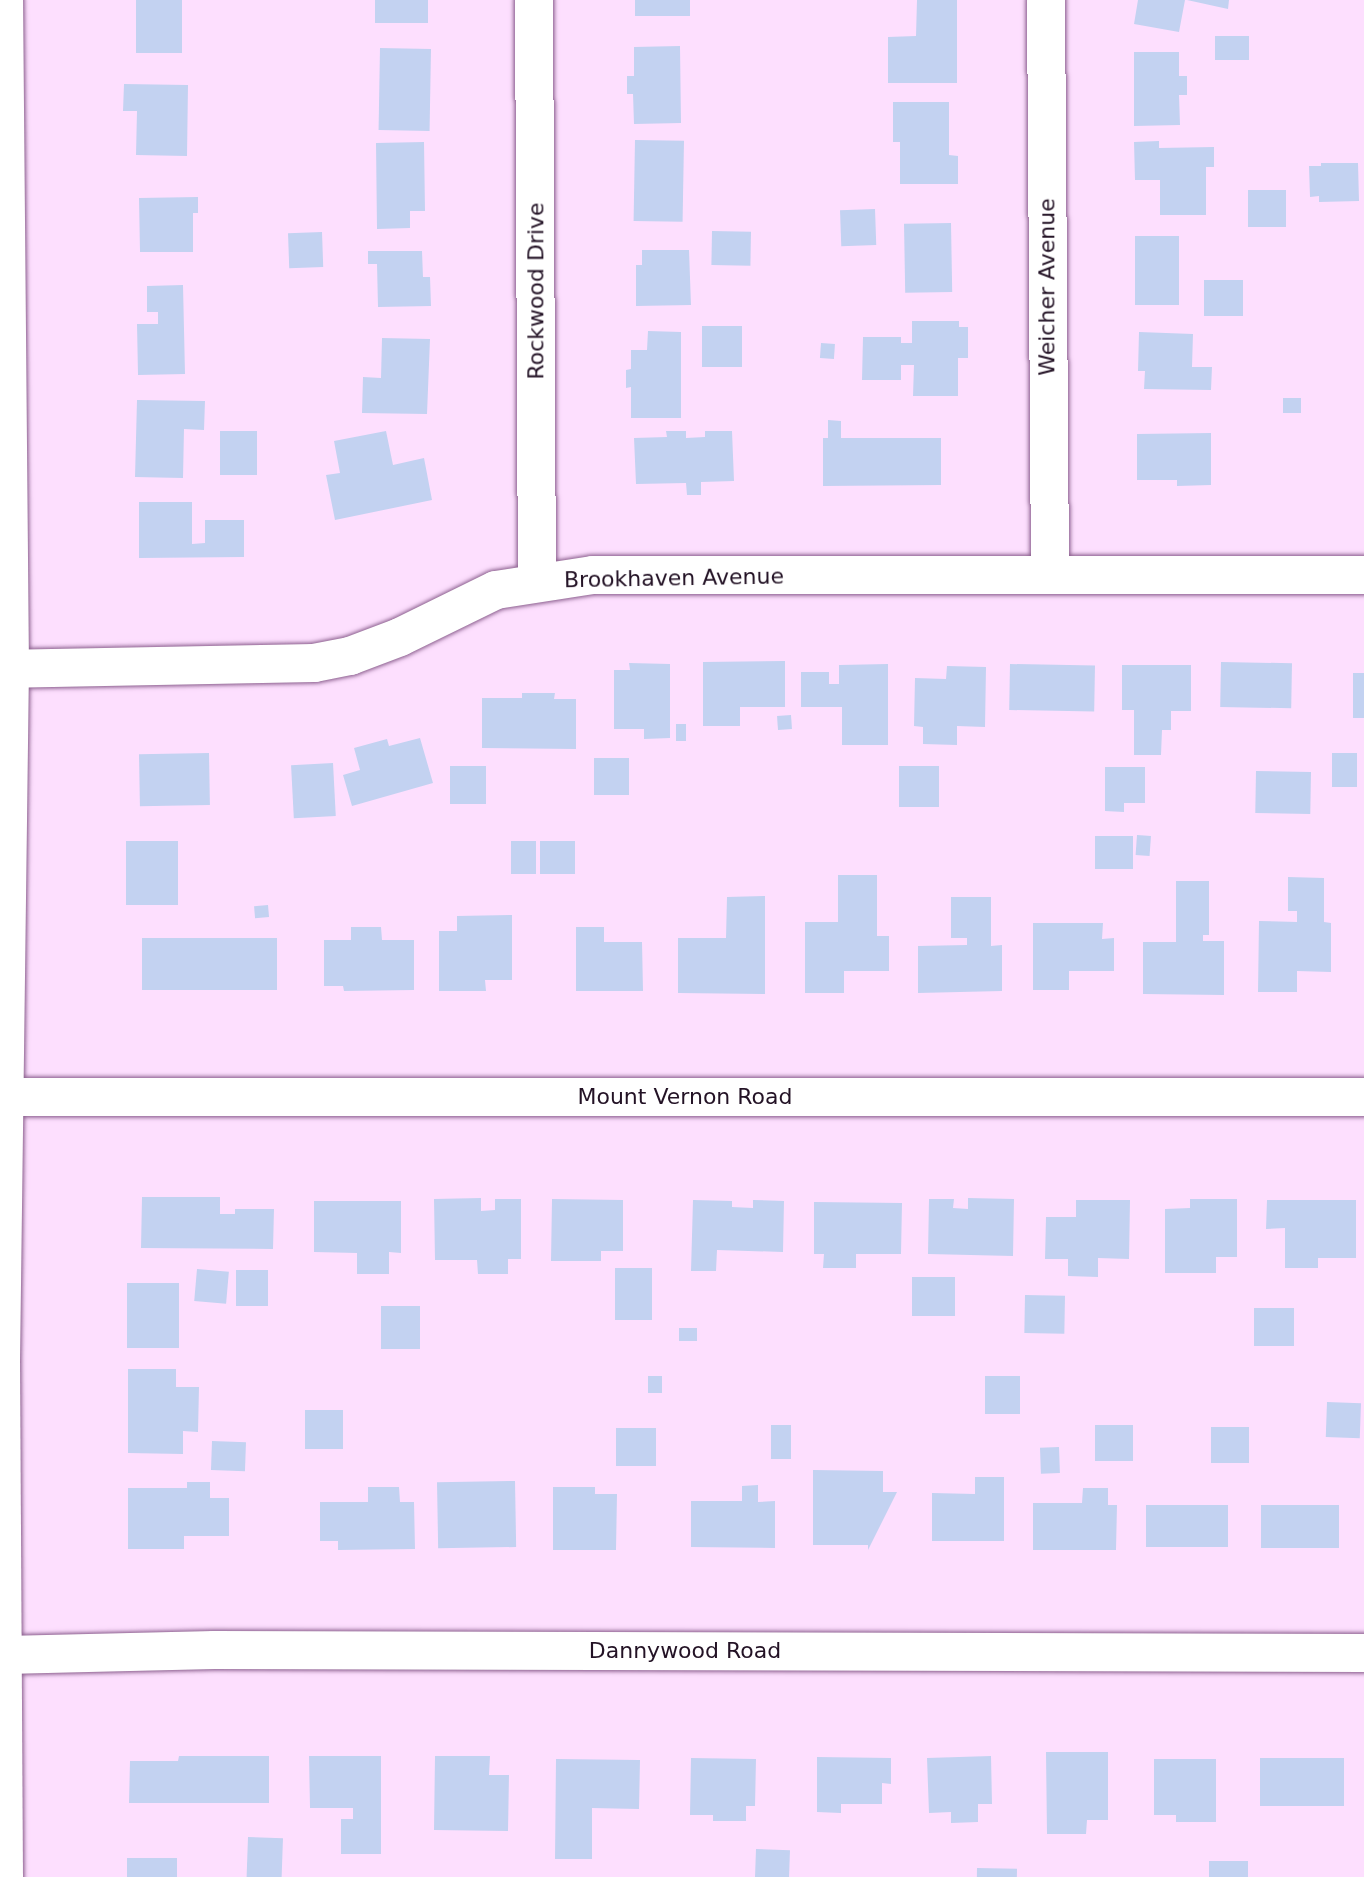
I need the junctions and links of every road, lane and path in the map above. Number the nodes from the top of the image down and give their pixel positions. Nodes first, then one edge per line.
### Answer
1 (4, 0) edge
2 (534, 0) edge
3 (1046, 0) edge
4 (1050, 575) junction
5 (1364, 575) edge
6 (537, 583) junction
7 (5, 670) edge
8 (3, 1050) edge
9 (6, 1097) junction
10 (1364, 1097) edge
11 (1, 1363) edge
12 (1364, 1653) edge
13 (5, 1655) junction
14 (4, 1877) edge

1 - 7 street
2 - 6 street, Rockwood Drive
3 - 4 street, Weicher Avenue
4 - 5 street, Brookhaven Avenue
4 - 6 street, Brookhaven Avenue
6 - 7 street, Brookhaven Avenue
7 - 8 street
8 - 9 street
9 - 10 street, Mount Vernon Road
9 - 11 street
11 - 13 street
12 - 13 street, Dannywood Road
13 - 14 street

